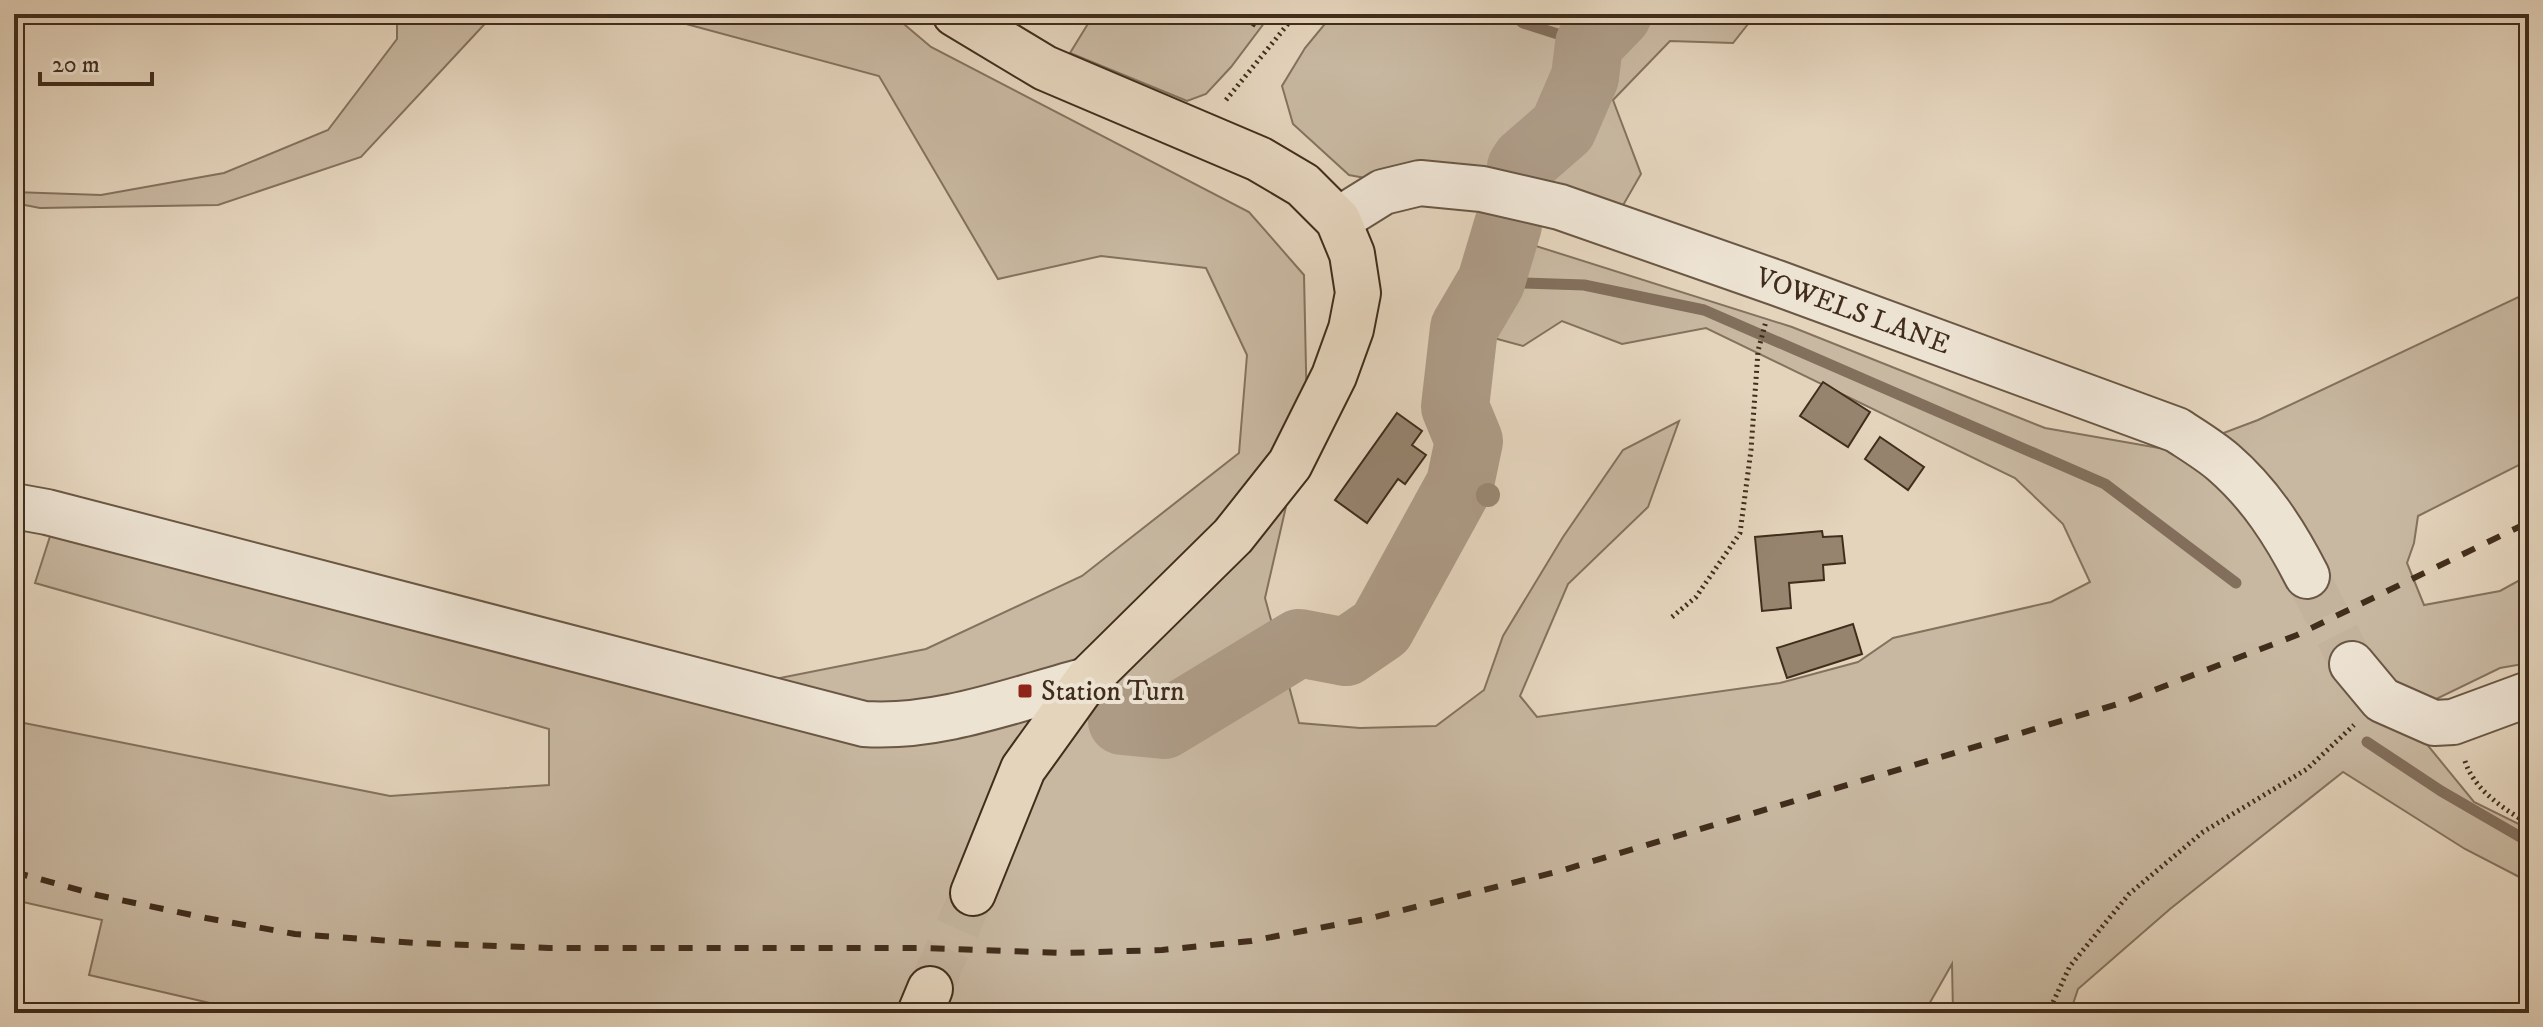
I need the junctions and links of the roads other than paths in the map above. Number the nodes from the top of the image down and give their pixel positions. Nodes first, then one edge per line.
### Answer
1 (955, 14) edge
2 (1338, 220) junction
3 (14, 506) edge
4 (2307, 576) tunnel mouth
5 (2352, 664) tunnel mouth
6 (1087, 680) junction
7 (2529, 694) edge
8 (973, 893) tunnel mouth

1 - 2 main road
2 - 4 street, VOWELS LANE
2 - 6 main road
3 - 6 street
5 - 7 street
6 - 8 main road

